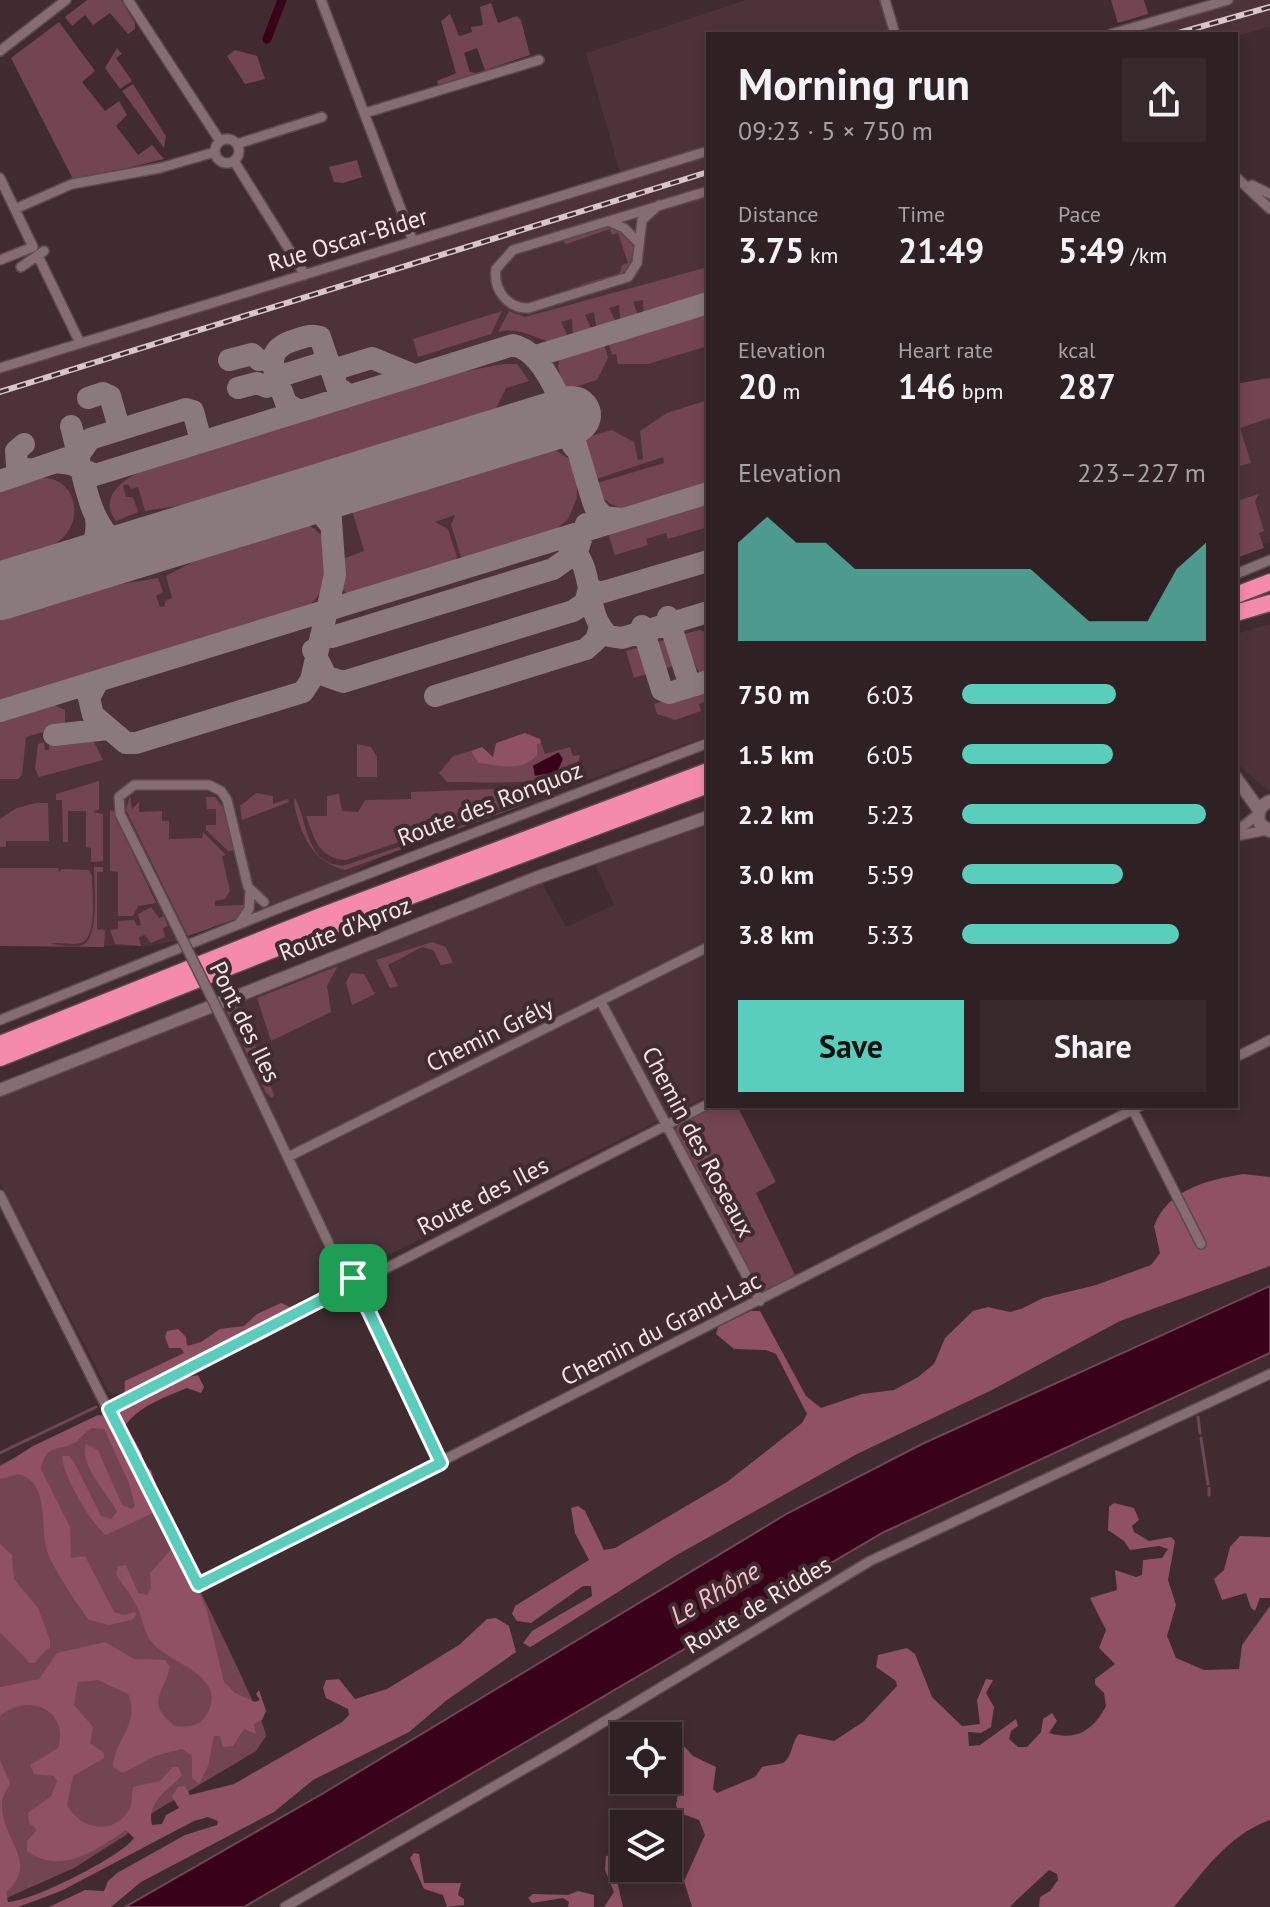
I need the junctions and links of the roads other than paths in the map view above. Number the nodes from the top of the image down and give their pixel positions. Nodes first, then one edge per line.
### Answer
1 (69, 0) edge
2 (130, 0) edge
3 (321, 0) edge
4 (885, 0) edge
5 (1228, 0) edge
6 (894, 32) edge
7 (1118, 32) edge
8 (0, 51) edge
9 (539, 60) dead end
10 (365, 113) junction
11 (322, 117) dead end
12 (220, 141) junction
13 (237, 144) junction
14 (215, 152) junction
15 (706, 152) edge
16 (234, 161) junction
17 (1238, 177) edge
18 (0, 178) edge
19 (1238, 178) edge
20 (706, 192) edge
21 (1270, 194) edge
22 (659, 205) junction
23 (15, 209) junction
24 (1270, 209) edge
25 (608, 221) junction
26 (413, 241) junction
27 (637, 241) junction
28 (0, 260) edge
29 (21, 267) dead end
30 (305, 275) junction
31 (80, 343) junction
32 (0, 368) edge
33 (1270, 560) edge
34 (1238, 573) edge
35 (1270, 582) edge
36 (1270, 589) edge
37 (1238, 596) edge
38 (1238, 597) edge
39 (1270, 603) edge
40 (1238, 612) edge
41 (706, 744) edge
42 (706, 772) edge
43 (1238, 780) edge
44 (706, 786) edge
45 (1264, 805) edge
46 (706, 818) edge
47 (1269, 830) edge
48 (1238, 832) edge
49 (1238, 834) edge
50 (250, 891) junction
51 (264, 902) junction
52 (287, 905) junction
53 (249, 909) junction
54 (249, 922) junction
55 (230, 930) junction
56 (706, 948) edge
57 (601, 1002) junction
58 (0, 1020) edge
59 (1270, 1040) edge
60 (0, 1044) edge
61 (1238, 1056) edge
62 (0, 1058) edge
63 (0, 1090) edge
64 (706, 1105) edge
65 (1133, 1108) edge
66 (1135, 1108) edge
67 (666, 1125) junction
68 (288, 1157) junction
69 (0, 1195) edge
70 (1201, 1244) dead end
71 (354, 1279) junction
72 (760, 1301) junction
73 (1270, 1374) edge
74 (108, 1409) junction
75 (441, 1463) junction
76 (285, 1907) edge

1 - 8 street
2 - 12 street
3 - 10 street
4 - 6 street
5 - 7 street
9 - 10 street
10 - 26 street
11 - 13 street
12 - 13 street
12 - 14 street
13 - 16 street
14 - 16 street
14 - 23 street
15 - 26 street, Rue Oscar-Bider
16 - 30 street
17 - 21 street
18 - 23 street
19 - 24 street
20 - 22 street
22 - 25 street
22 - 27 street
23 - 28 street
25 - 27 street
25 - 27 street
26 - 30 street, Rue Oscar-Bider
29 - 31 street
30 - 31 street, Rue Oscar-Bider
31 - 32 street, Rue Oscar-Bider
33 - 34 street
35 - 37 highway
36 - 38 highway
39 - 40 highway
41 - 52 street, Route des Ronquoz
42 - 60 highway
43 - 45 street
44 - 62 highway
45 - 47 street
45 - 48 street
46 - 63 street, Route d'Aproz
47 - 49 street
50 - 51 street
50 - 53 street
50 - 68 street, Pont des Iles, bridge
51 - 52 street, Route des Ronquoz
51 - 53 street, Route des Ronquoz
51 - 54 street
52 - 54 street, Route des Ronquoz
53 - 55 street, Route des Ronquoz
54 - 55 street, Route des Ronquoz
55 - 58 street, Route des Ronquoz
56 - 57 street, Chemin Grély
57 - 67 street, Chemin des Roseaux
57 - 68 street, Chemin Grély
59 - 61 street
64 - 67 street, Route des Iles
65 - 72 street, Chemin du Grand-Lac
66 - 70 street
67 - 71 street, Route des Iles
67 - 72 street, Chemin des Roseaux
68 - 71 street, Pont des Iles
69 - 74 street
71 - 74 street, Route des Iles
71 - 75 street, Pont des Iles
72 - 75 street, Chemin du Grand-Lac
73 - 76 street, Route de Riddes
74 - 75 street, Chemin du Grand-Lac

